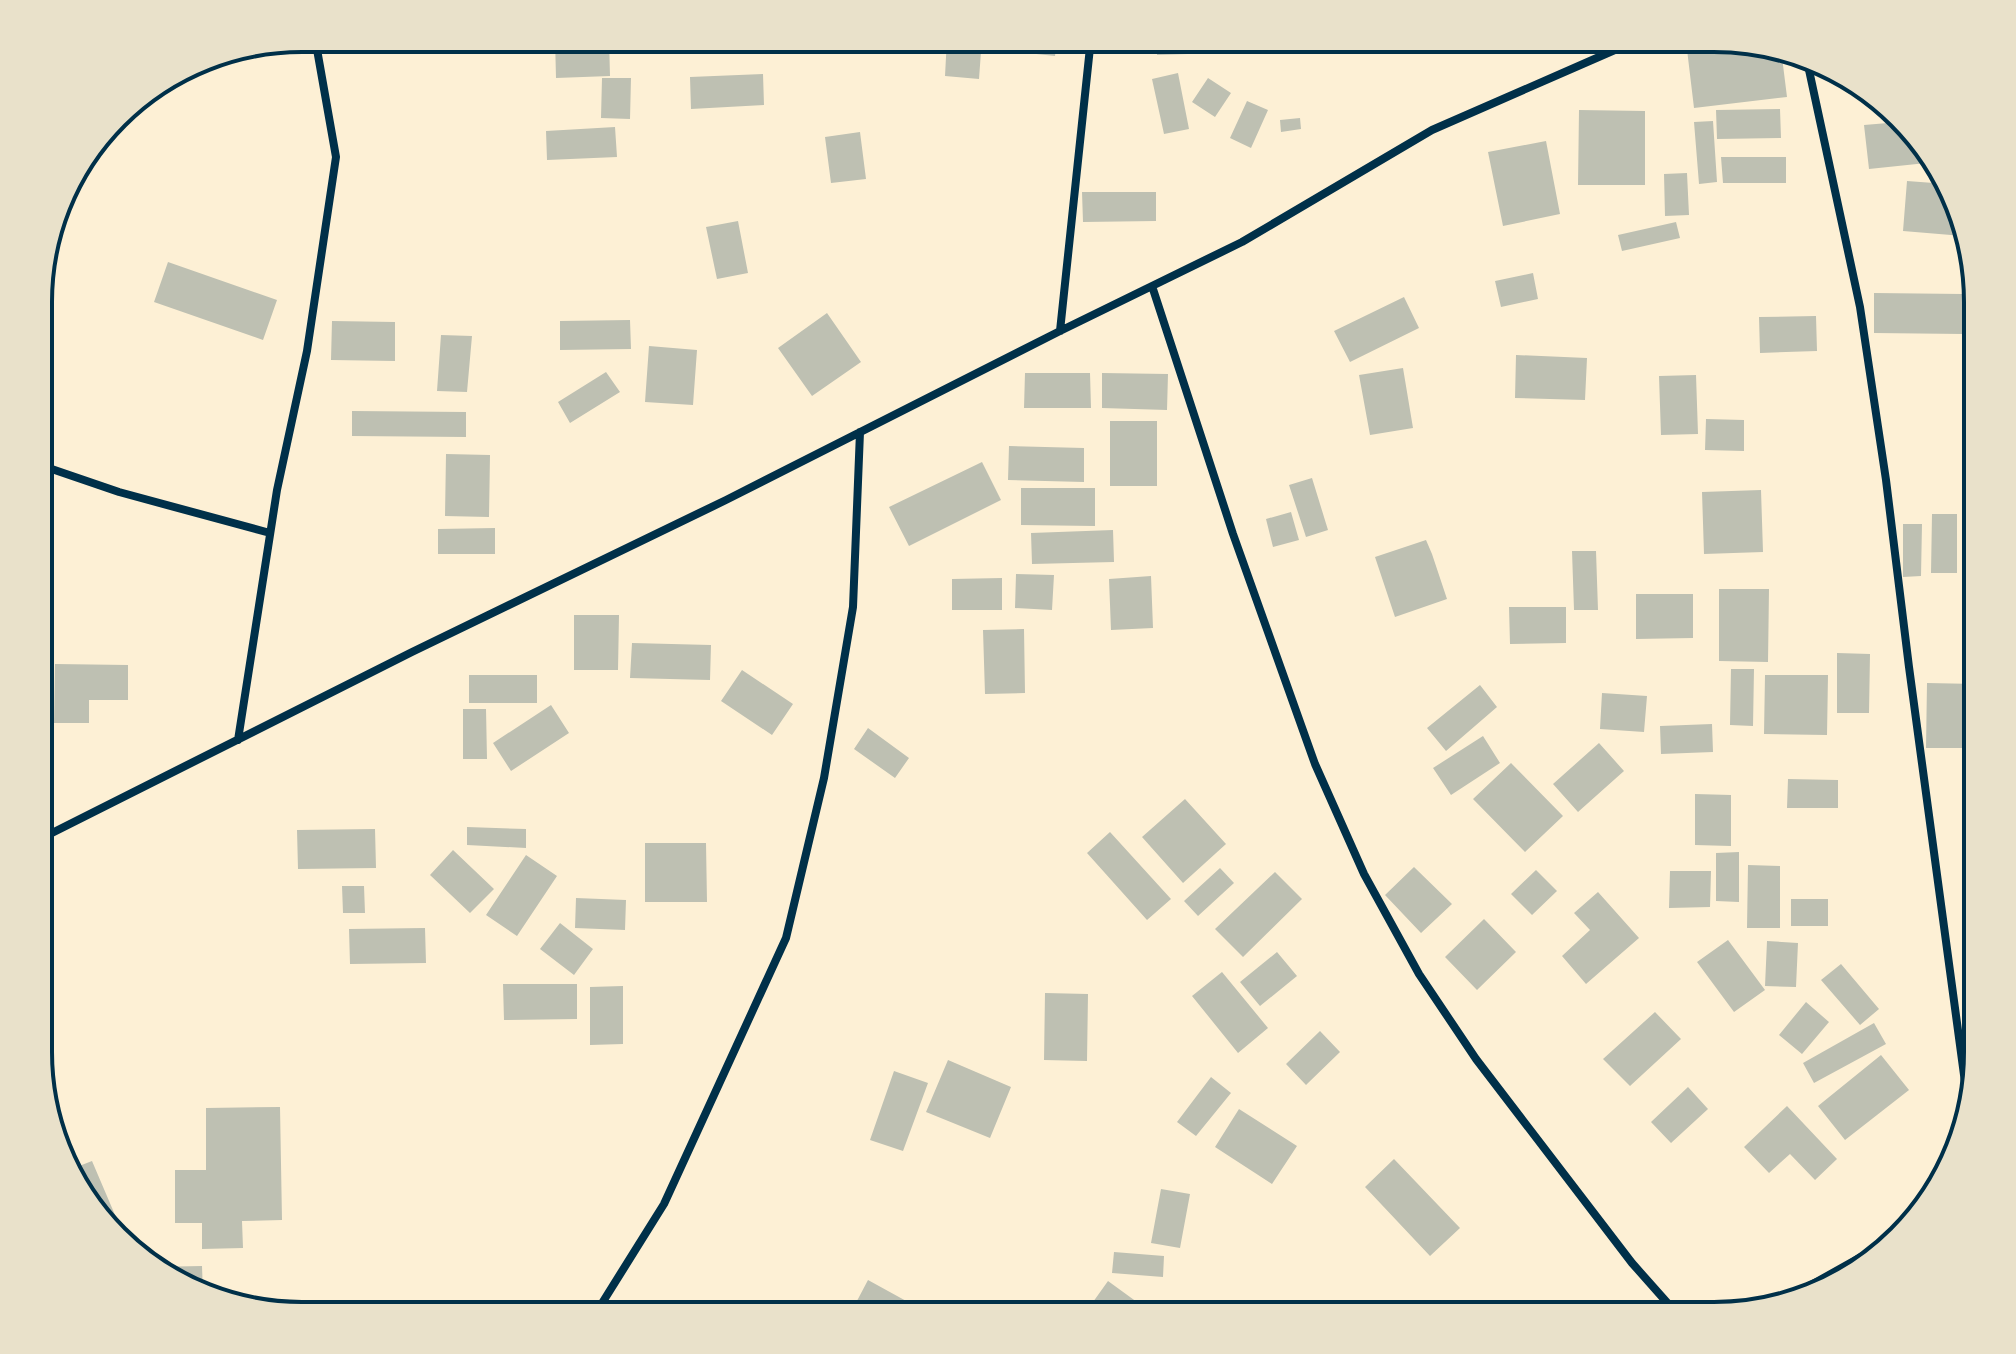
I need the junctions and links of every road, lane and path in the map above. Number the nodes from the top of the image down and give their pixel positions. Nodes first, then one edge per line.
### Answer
1 (1089, 52) edge
2 (1610, 52) edge
3 (318, 53) edge
4 (1809, 71) edge
5 (1152, 286) junction
6 (1060, 331) junction
7 (860, 432) junction
8 (52, 469) edge
9 (270, 533) junction
10 (238, 740) junction
11 (52, 833) edge
12 (1963, 1068) edge
13 (1666, 1301) edge
14 (603, 1302) edge

1 - 6 street
2 - 5 street
3 - 9 street
4 - 12 street
5 - 6 street
5 - 13 street
6 - 7 street
7 - 10 street
7 - 14 street
8 - 9 street
9 - 10 street
10 - 11 street

